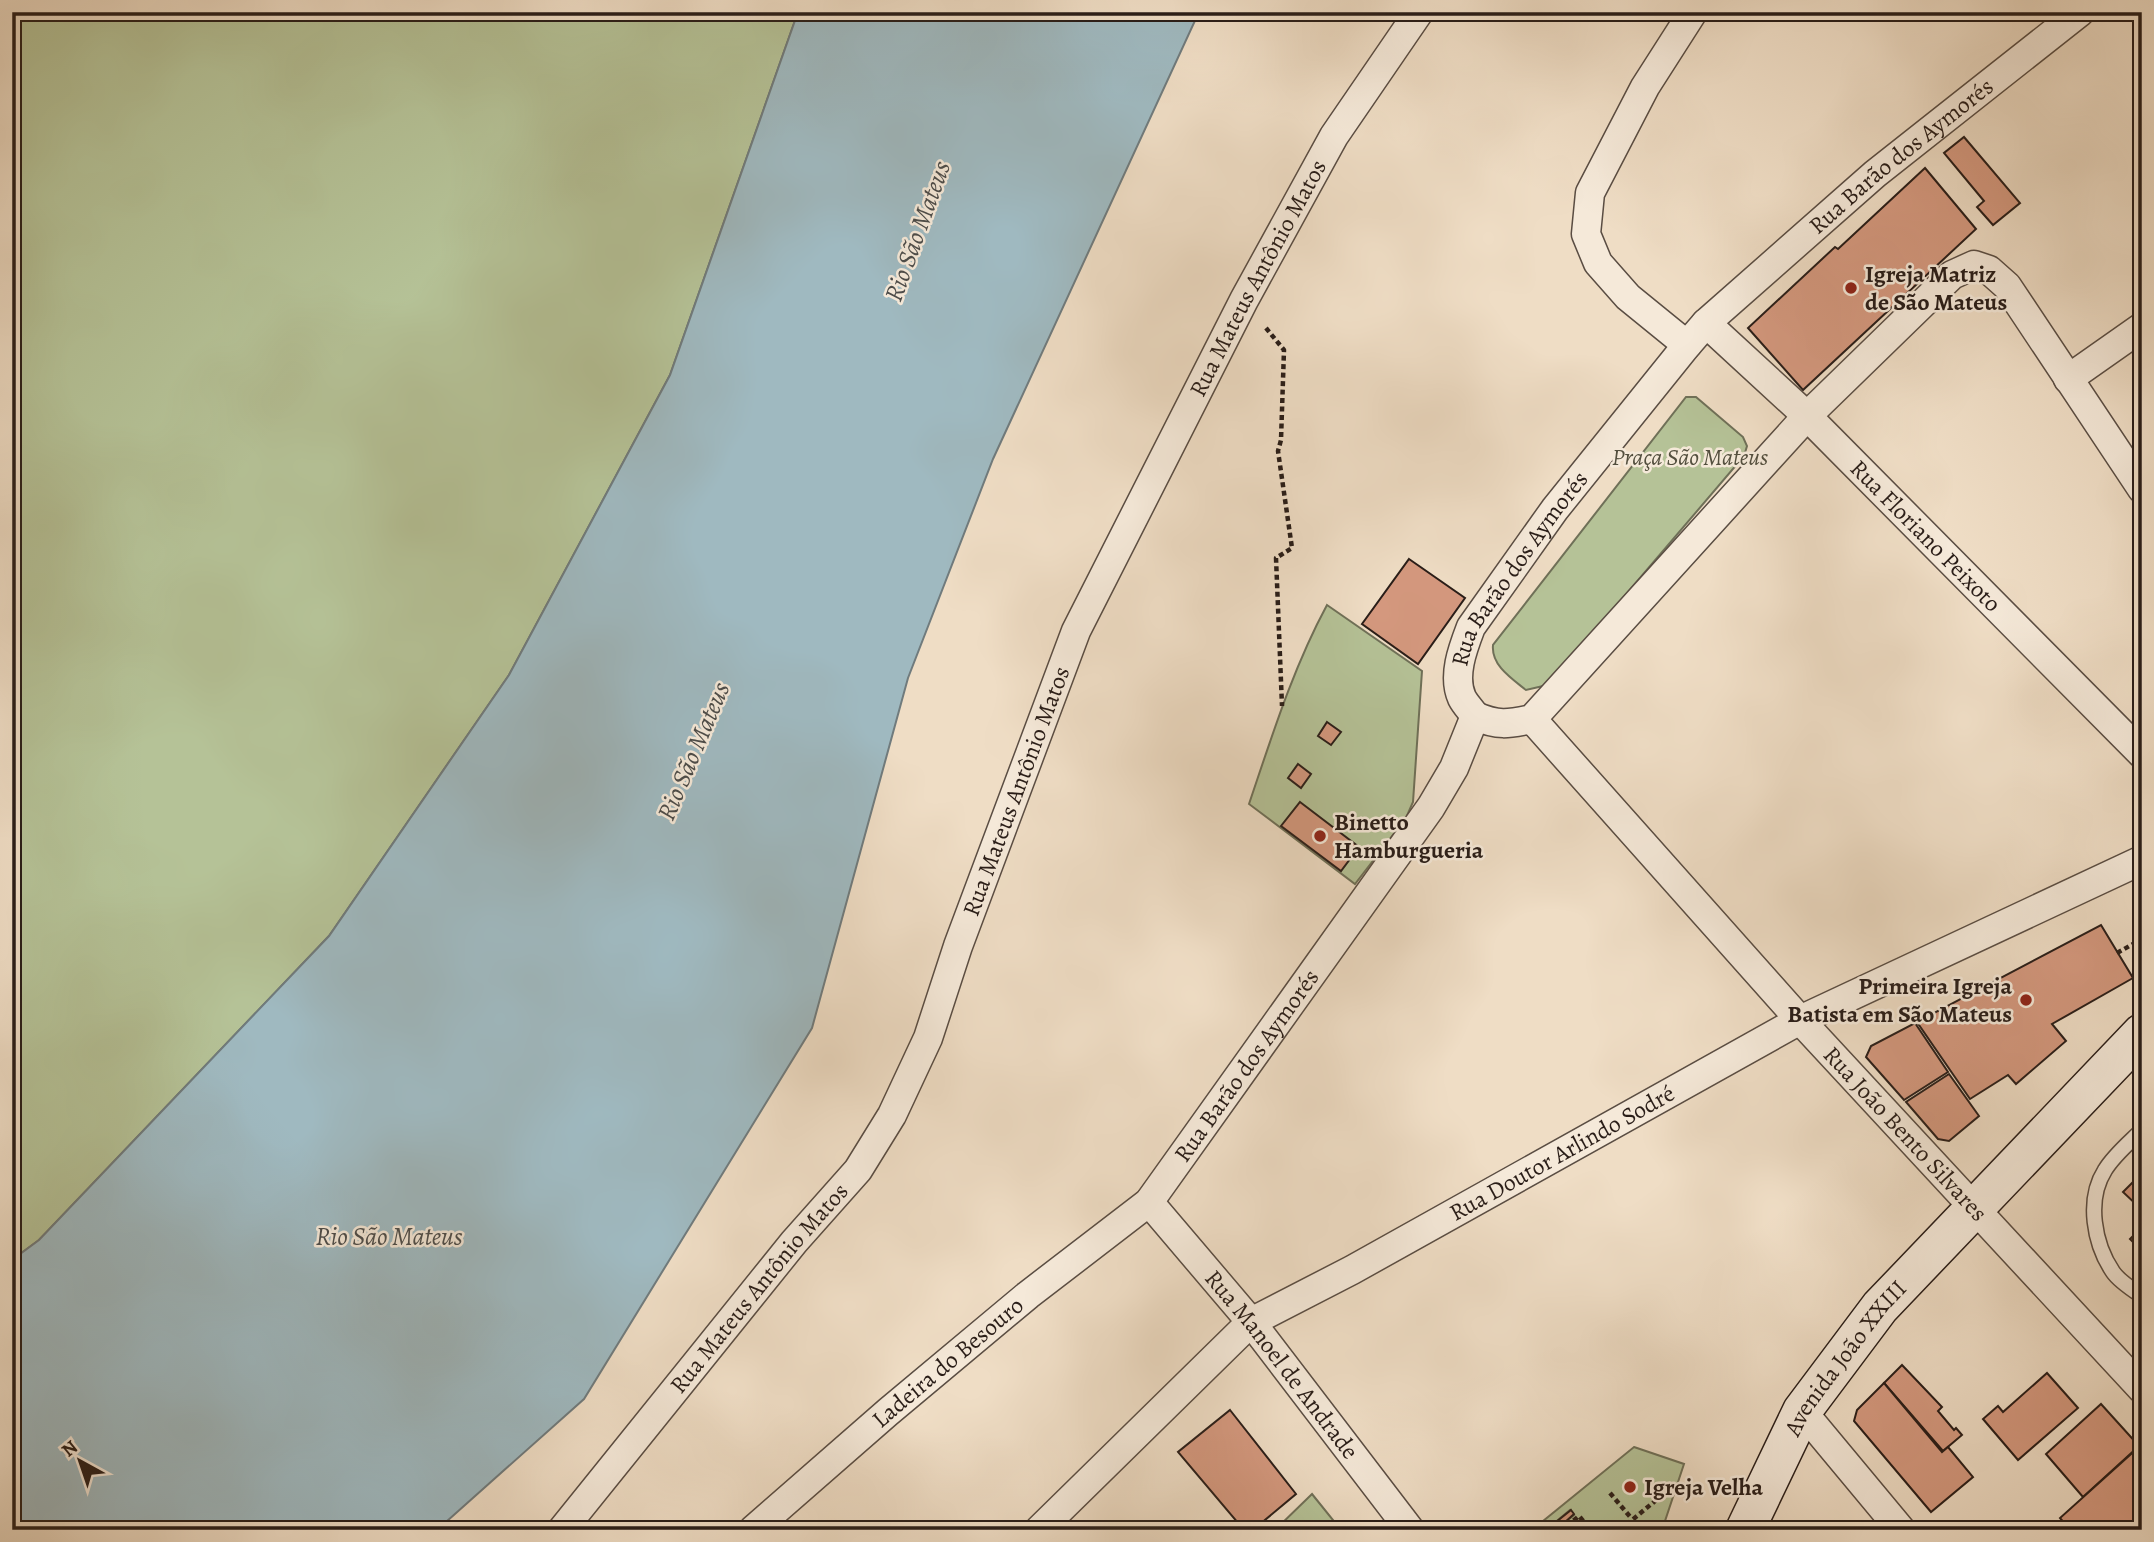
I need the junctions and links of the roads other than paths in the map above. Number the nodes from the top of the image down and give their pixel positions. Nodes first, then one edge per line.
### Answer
1 (1419, 12) edge
2 (1692, 12) edge
3 (2080, 12) edge
4 (1706, 323) junction
5 (2142, 327) edge
6 (1687, 345) junction
7 (2068, 379) junction
8 (1807, 416) junction
9 (2142, 489) edge
10 (1475, 716) junction
11 (1532, 719) junction
12 (2142, 754) edge
13 (2142, 860) edge
14 (1800, 1020) junction
15 (2142, 1033) edge
16 (2142, 1130) edge
17 (1149, 1202) junction
18 (1976, 1208) junction
19 (2142, 1296) edge
20 (1251, 1322) junction
21 (2142, 1389) edge
22 (1802, 1411) junction
23 (562, 1530) edge
24 (753, 1530) edge
25 (1039, 1530) edge
26 (1410, 1530) edge
27 (1745, 1530) edge
28 (1901, 1530) edge

1 - 23 street, Rua Mateus Antônio Matos
2 - 6 street
3 - 4 street, Rua Barão dos Aymorés
4 - 6 street, Rua Barão dos Aymorés
4 - 8 street, Rua Floriano Peixoto
5 - 7 street
6 - 10 street, Rua Barão dos Aymorés
7 - 8 street
7 - 9 street
8 - 11 street
8 - 12 street, Rua Floriano Peixoto
10 - 11 street
10 - 17 street, Rua Barão dos Aymorés
11 - 14 street, Rua João Bento Silvares
13 - 14 street, Rua Doutor Arlindo Sodré
14 - 18 street, Rua João Bento Silvares
14 - 20 street, Rua Doutor Arlindo Sodré
15 - 18 street
16 - 19 lane
17 - 20 street, Rua Manoel de Andrade
17 - 24 street, Ladeira do Besouro
18 - 21 street, Rua João Bento Silvares
18 - 22 street, Avenida João XXIII
20 - 25 street, Rua Doutor Arlindo Sodré
20 - 26 street, Rua Manoel de Andrade
22 - 27 street, Avenida João XXIII
22 - 28 street

